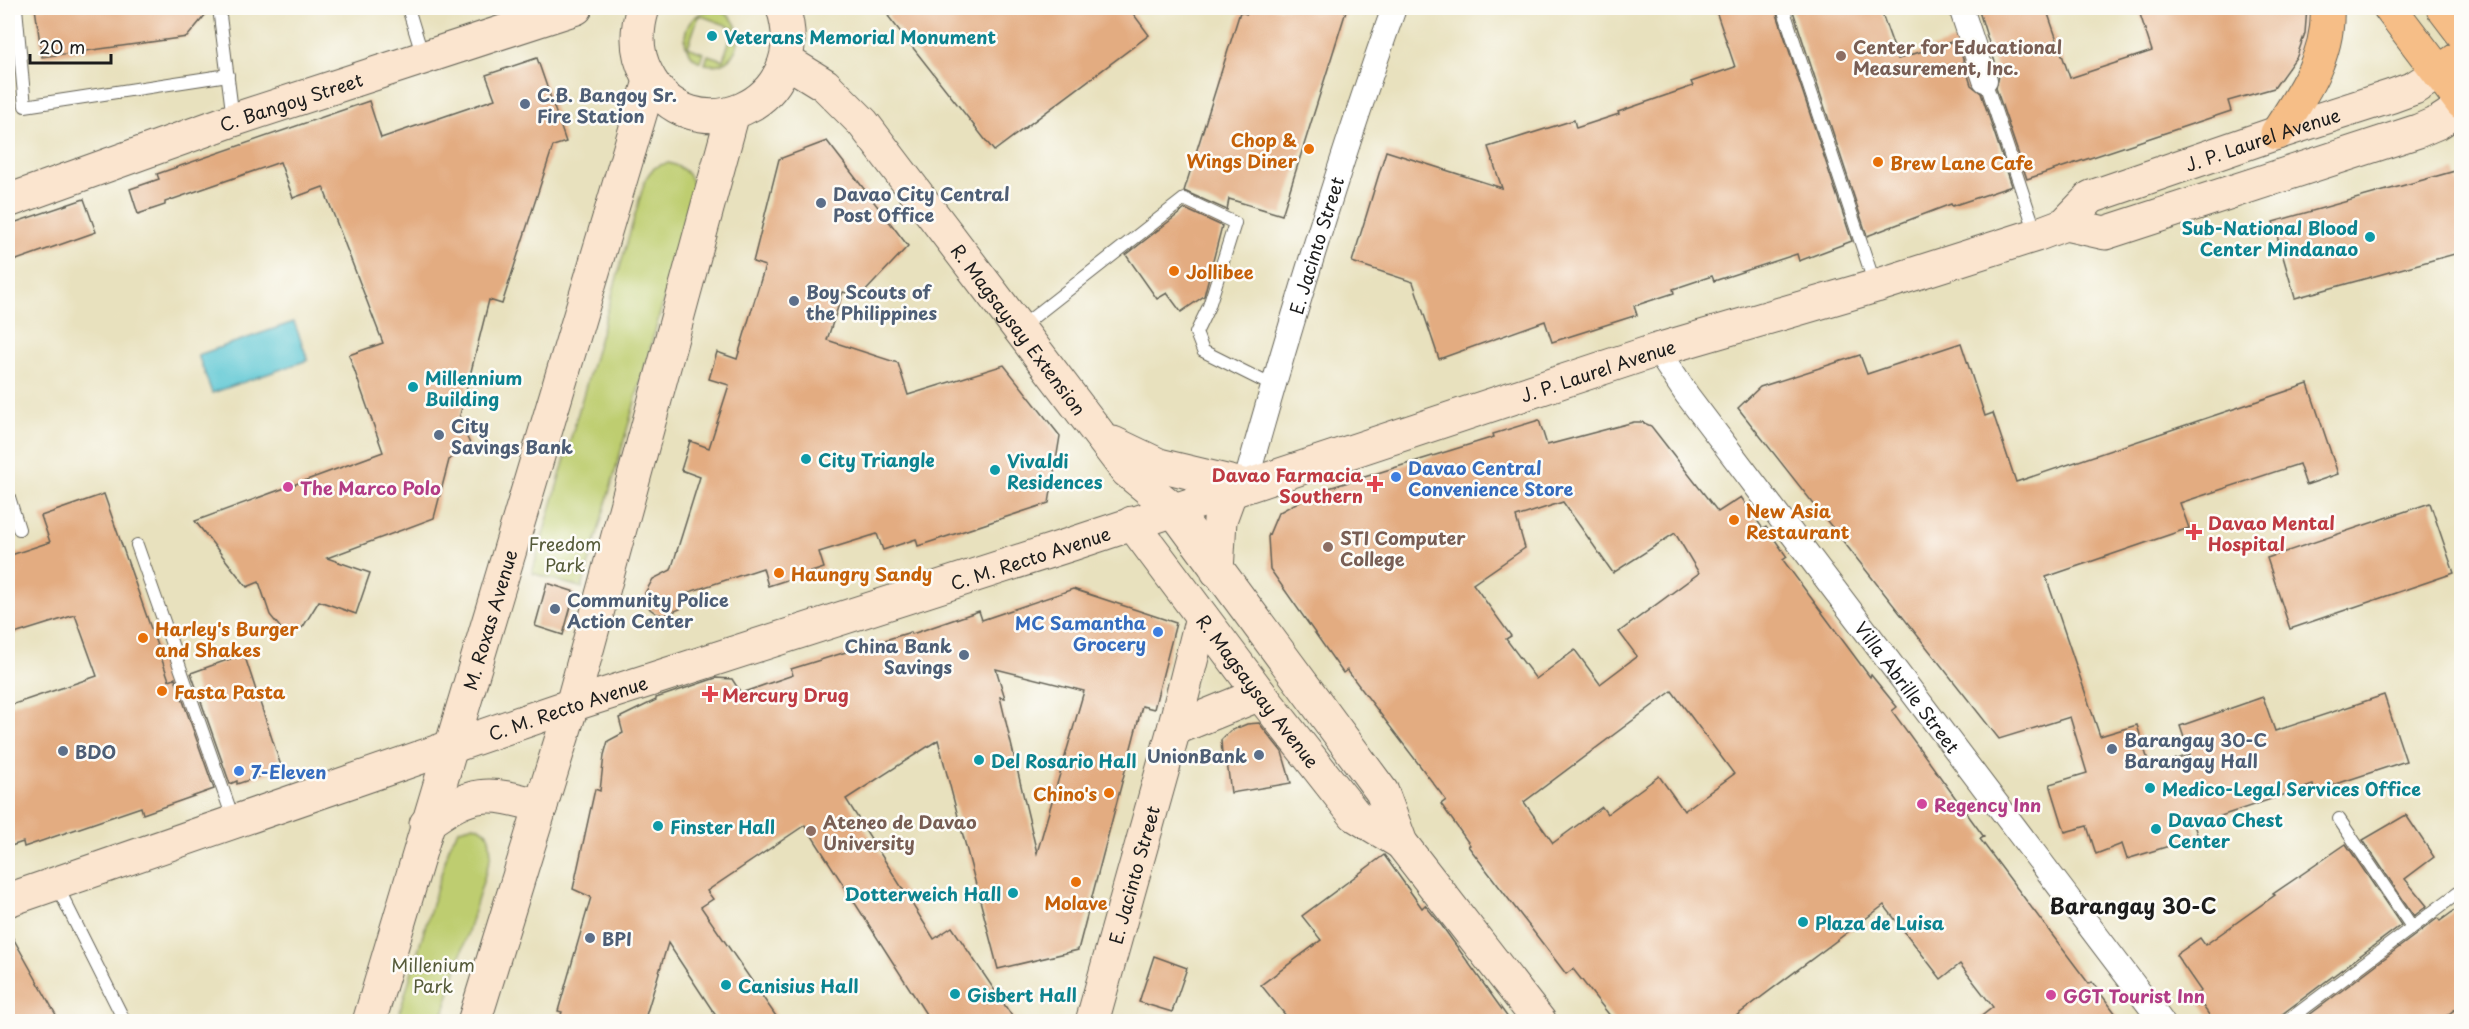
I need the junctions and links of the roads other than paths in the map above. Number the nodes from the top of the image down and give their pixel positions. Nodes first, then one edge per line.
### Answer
1 (16, 8) edge
2 (219, 8) edge
3 (408, 8) edge
4 (576, 8) edge
5 (643, 8) edge
6 (783, 8) edge
7 (1394, 8) edge
8 (1783, 8) edge
9 (1961, 8) edge
10 (2327, 8) edge
11 (2390, 8) edge
12 (2443, 8) edge
13 (2462, 33) edge
14 (423, 58) junction
15 (786, 62) junction
16 (2450, 64) edge
17 (228, 75) junction
18 (1985, 80) joint
19 (650, 81) junction
20 (2462, 105) edge
21 (733, 112) junction
22 (233, 120) junction
23 (2277, 133) junction
24 (8, 201) edge
25 (2051, 230) junction
26 (1876, 286) junction
27 (1020, 328) junction
28 (1657, 350) junction
29 (1273, 386) junction
30 (1101, 436) junction
31 (1127, 471) junction
32 (1238, 488) junction
33 (8, 494) edge
34 (1173, 509) junction
35 (1132, 523) junction
36 (19, 530) dead end
37 (137, 545) dead end
38 (1217, 571) junction
39 (1202, 617) junction
40 (1260, 694) junction
41 (572, 705) junction
42 (1174, 729) junction
43 (449, 748) junction
44 (541, 806) junction
45 (2339, 819) dead end
46 (235, 822) junction
47 (426, 824) junction
48 (1401, 843) junction
49 (56, 884) junction
50 (2462, 890) edge
51 (8, 900) edge
52 (2412, 927) junction
53 (126, 1022) edge
54 (369, 1022) edge
55 (474, 1022) edge
56 (1092, 1022) edge
57 (1540, 1022) edge
58 (2162, 1022) edge
59 (2286, 1022) edge

1 - 17 lane
2 - 17 lane
3 - 14 lane
4 - 14 main road, C. Bangoy Street
5 - 19 main road
6 - 15 main road
7 - 29 street, E. Jacinto Street
8 - 26 lane
9 - 18 street
10 - 23 main road
11 - 16 main road
12 - 13 main road
14 - 22 main road, C. Bangoy Street
15 - 21 main road
15 - 27 main road, R. Magsaysay Extension
16 - 20 main road
16 - 23 main road, J. P. Laurel Avenue
17 - 22 lane
18 - 25 lane
19 - 21 main road
19 - 43 main road, M. Roxas Avenue
20 - 25 main road
21 - 41 main road
22 - 24 main road, C. Bangoy Street
23 - 25 main road, J. P. Laurel Avenue
25 - 26 main road, J. P. Laurel Avenue
26 - 28 main road, J. P. Laurel Avenue
27 - 29 lane
27 - 30 main road, R. Magsaysay Extension
28 - 32 main road, J. P. Laurel Avenue
28 - 58 street, Villa Abrille Street
29 - 32 street, E. Jacinto Street
30 - 31 main road, R. Magsaysay Extension
30 - 32 main road
31 - 34 main road, R. Magsaysay Extension
31 - 35 main road
32 - 34 main road, J. P. Laurel Avenue
32 - 38 main road
33 - 36 lane
34 - 35 main road, J. P. Laurel Avenue
34 - 38 main road, R. Magsaysay Avenue
35 - 39 main road, R. Magsaysay Avenue
35 - 41 main road, C. M. Recto Avenue
37 - 46 lane
38 - 48 main road, R. Magsaysay Avenue
39 - 40 main road, R. Magsaysay Avenue
39 - 42 main road, E. Jacinto Street
40 - 42 main road
40 - 48 main road, R. Magsaysay Avenue
41 - 43 main road, C. M. Recto Avenue
41 - 44 main road
42 - 56 main road, E. Jacinto Street
43 - 46 main road, C. M. Recto Avenue
43 - 47 main road, M. Roxas Avenue
44 - 47 main road
44 - 55 main road
45 - 52 lane
46 - 49 main road, C. M. Recto Avenue
47 - 54 main road, M. Roxas Avenue
48 - 57 main road, R. Magsaysay Avenue
49 - 51 main road, C. M. Recto Avenue
49 - 53 lane
50 - 52 lane
52 - 59 lane

